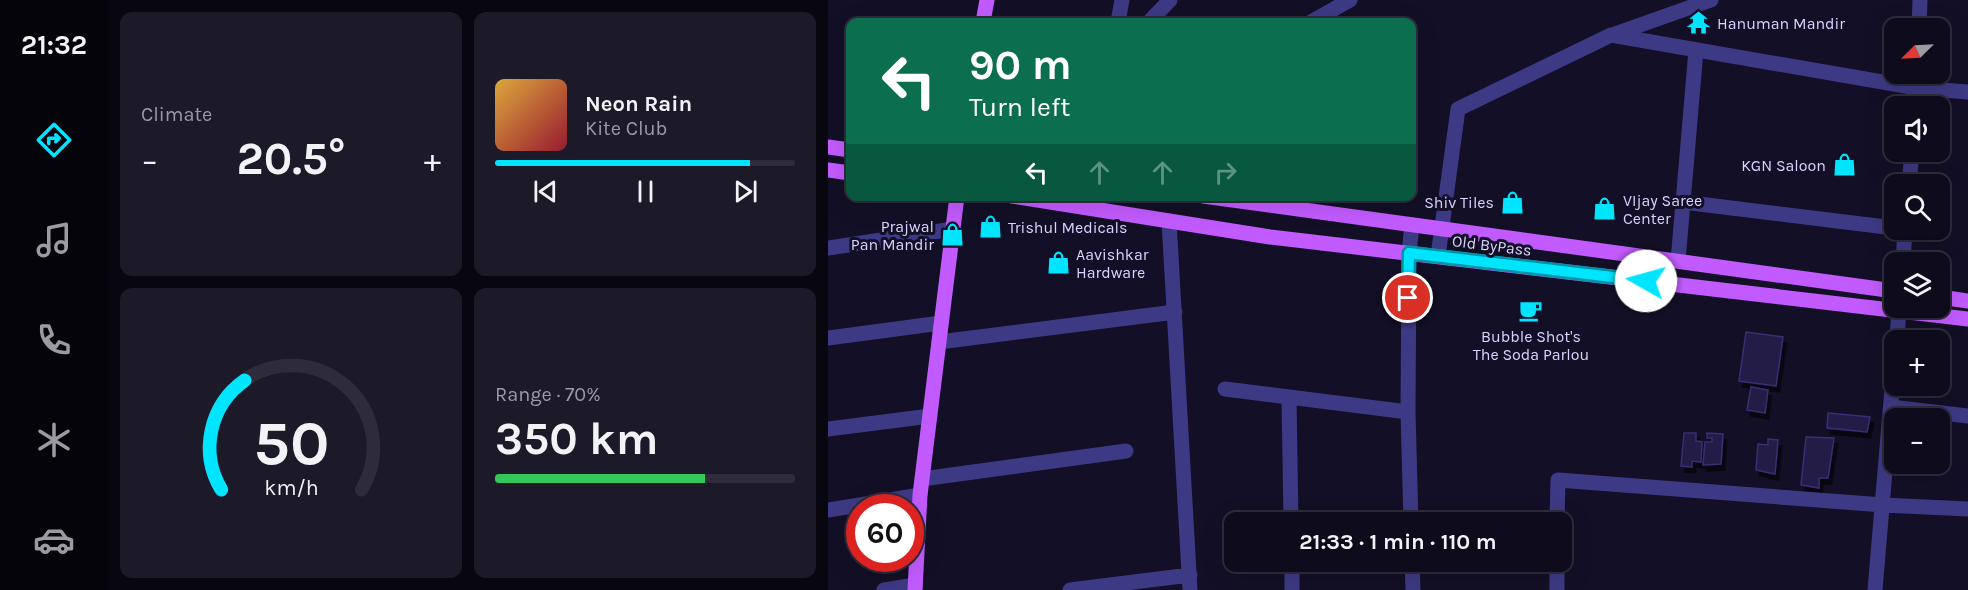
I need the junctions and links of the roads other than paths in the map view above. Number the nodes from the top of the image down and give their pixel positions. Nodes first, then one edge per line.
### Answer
1 (987, 0) edge
2 (1122, 0) edge
3 (1170, 0) edge
4 (1350, 0) edge
5 (1711, 0) edge
6 (1920, 0) edge
7 (984, 18) edge
8 (1119, 18) edge
9 (1153, 18) edge
10 (1318, 18) edge
11 (1919, 18) edge
12 (1611, 36) junction
13 (1696, 50) junction
14 (1884, 76) edge
15 (1931, 84) edge
16 (1968, 92) edge
17 (828, 147) edge
18 (846, 149) edge
19 (828, 170) edge
20 (846, 172) edge
21 (956, 201) edge
22 (1043, 201) edge
23 (1239, 201) edge
24 (1683, 202) junction
25 (1169, 221) junction
26 (1412, 225) junction
27 (1884, 227) edge
28 (953, 229) junction
29 (1443, 229) junction
30 (828, 248) edge
31 (1409, 253) junction
32 (1438, 256) junction
33 (1678, 261) junction
34 (1884, 290) edge
35 (1950, 298) edge
36 (1968, 301) edge
37 (1884, 307) edge
38 (1174, 312) junction
39 (1950, 316) edge
40 (1968, 319) edge
41 (941, 323) junction
42 (828, 338) edge
43 (939, 342) junction
44 (1225, 389) dead end
45 (1892, 396) edge
46 (1289, 398) junction
47 (1891, 407) junction
48 (1408, 412) junction
49 (930, 416) junction
50 (1968, 416) edge
51 (828, 429) edge
52 (1126, 451) dead end
53 (922, 479) junction
54 (921, 494) edge
55 (1883, 505) junction
56 (846, 507) edge
57 (1968, 509) edge
58 (828, 510) edge
59 (1291, 512) edge
60 (1411, 512) edge
61 (1557, 512) edge
62 (916, 572) edge
63 (1292, 572) edge
64 (1412, 572) edge
65 (1557, 572) edge
66 (1190, 582) edge
67 (915, 588) edge
68 (884, 590) edge
69 (1070, 590) edge
70 (1292, 590) edge
71 (1413, 590) edge
72 (1557, 590) edge
73 (1875, 590) edge

1 - 7 main road
2 - 8 street
3 - 9 street
4 - 10 street
5 - 12 street
6 - 11 street
12 - 13 street
12 - 29 street
13 - 14 street
13 - 24 street
15 - 16 street
17 - 18 main road
19 - 20 main road
21 - 28 main road
22 - 25 main road, Old ByPass
23 - 26 main road, Old ByPass
24 - 27 street
24 - 33 street
25 - 31 main road, Old ByPass
25 - 38 street
26 - 29 main road, Old ByPass
26 - 31 street
28 - 30 street
28 - 41 main road
29 - 32 street
29 - 33 main road, Old ByPass
31 - 32 main road, Old ByPass
31 - 48 street
32 - 37 main road, Old ByPass
33 - 34 main road, Old ByPass
35 - 36 main road
38 - 43 street
38 - 66 street
39 - 40 main road, Old ByPass
41 - 42 street
41 - 43 main road
43 - 49 main road
44 - 46 street
45 - 47 street
46 - 48 street
46 - 59 street
47 - 50 street
47 - 55 street
48 - 60 street
49 - 51 street
49 - 53 main road
52 - 53 street
53 - 54 main road
55 - 57 street
55 - 61 street
55 - 73 street
56 - 58 street
62 - 67 main road
63 - 70 street
64 - 71 street
65 - 72 street
66 - 69 street
67 - 68 street

